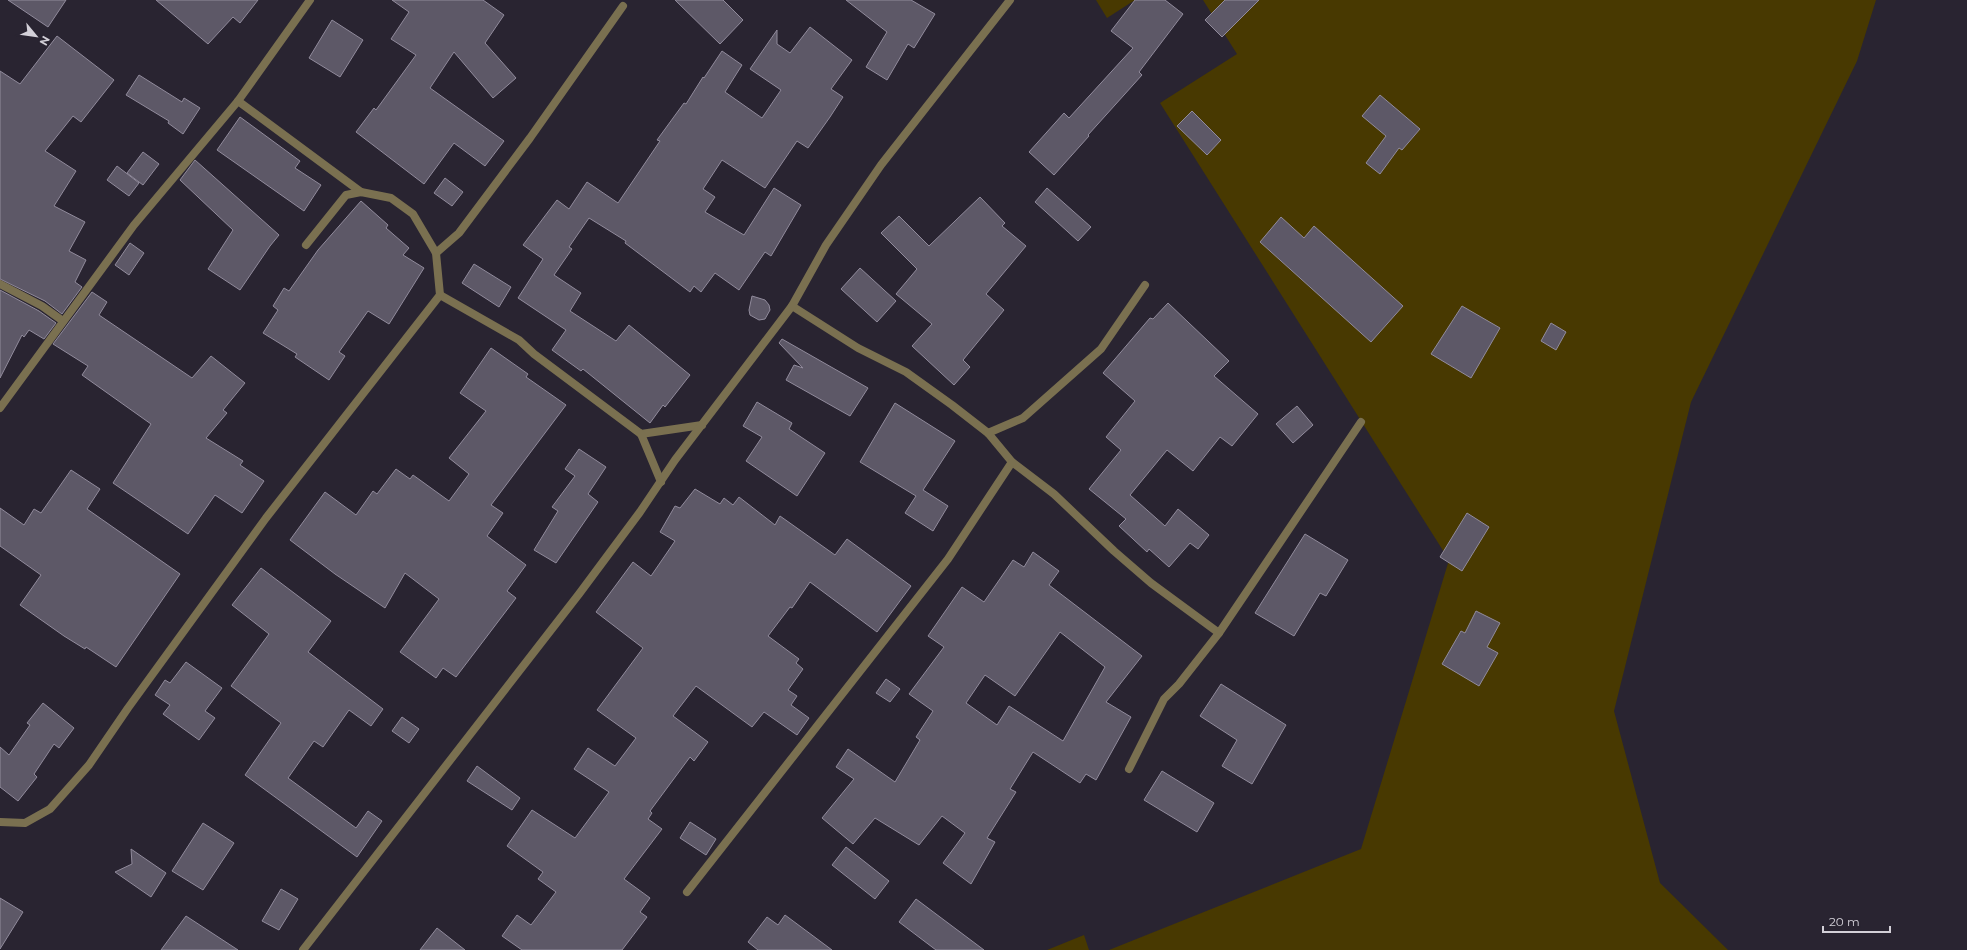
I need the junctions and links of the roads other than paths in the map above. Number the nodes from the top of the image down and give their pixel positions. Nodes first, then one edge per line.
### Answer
1 (310, 0) edge
2 (1010, 0) edge
3 (623, 6) dead end
4 (238, 101) junction
5 (361, 192) junction
6 (306, 245) dead end
7 (436, 253) junction
8 (0, 284) edge
9 (1145, 285) dead end
10 (440, 295) junction
11 (792, 306) junction
12 (63, 321) junction
13 (0, 408) edge
14 (1361, 422) dead end
15 (702, 425) junction
16 (988, 433) junction
17 (641, 434) junction
18 (1012, 462) junction
19 (661, 482) junction
20 (1219, 633) junction
21 (1129, 769) dead end
22 (0, 822) edge
23 (687, 892) dead end
24 (303, 950) edge

1 - 4 street
2 - 11 street
3 - 7 street
4 - 5 street
4 - 12 street
5 - 6 street
5 - 7 street
7 - 10 street
8 - 12 street
9 - 16 street
10 - 17 street
10 - 22 street
11 - 15 street
11 - 16 street
12 - 13 street
14 - 20 street
15 - 17 street
15 - 19 street
16 - 18 street
17 - 19 street
18 - 20 street
18 - 23 street
19 - 24 street
20 - 21 street

